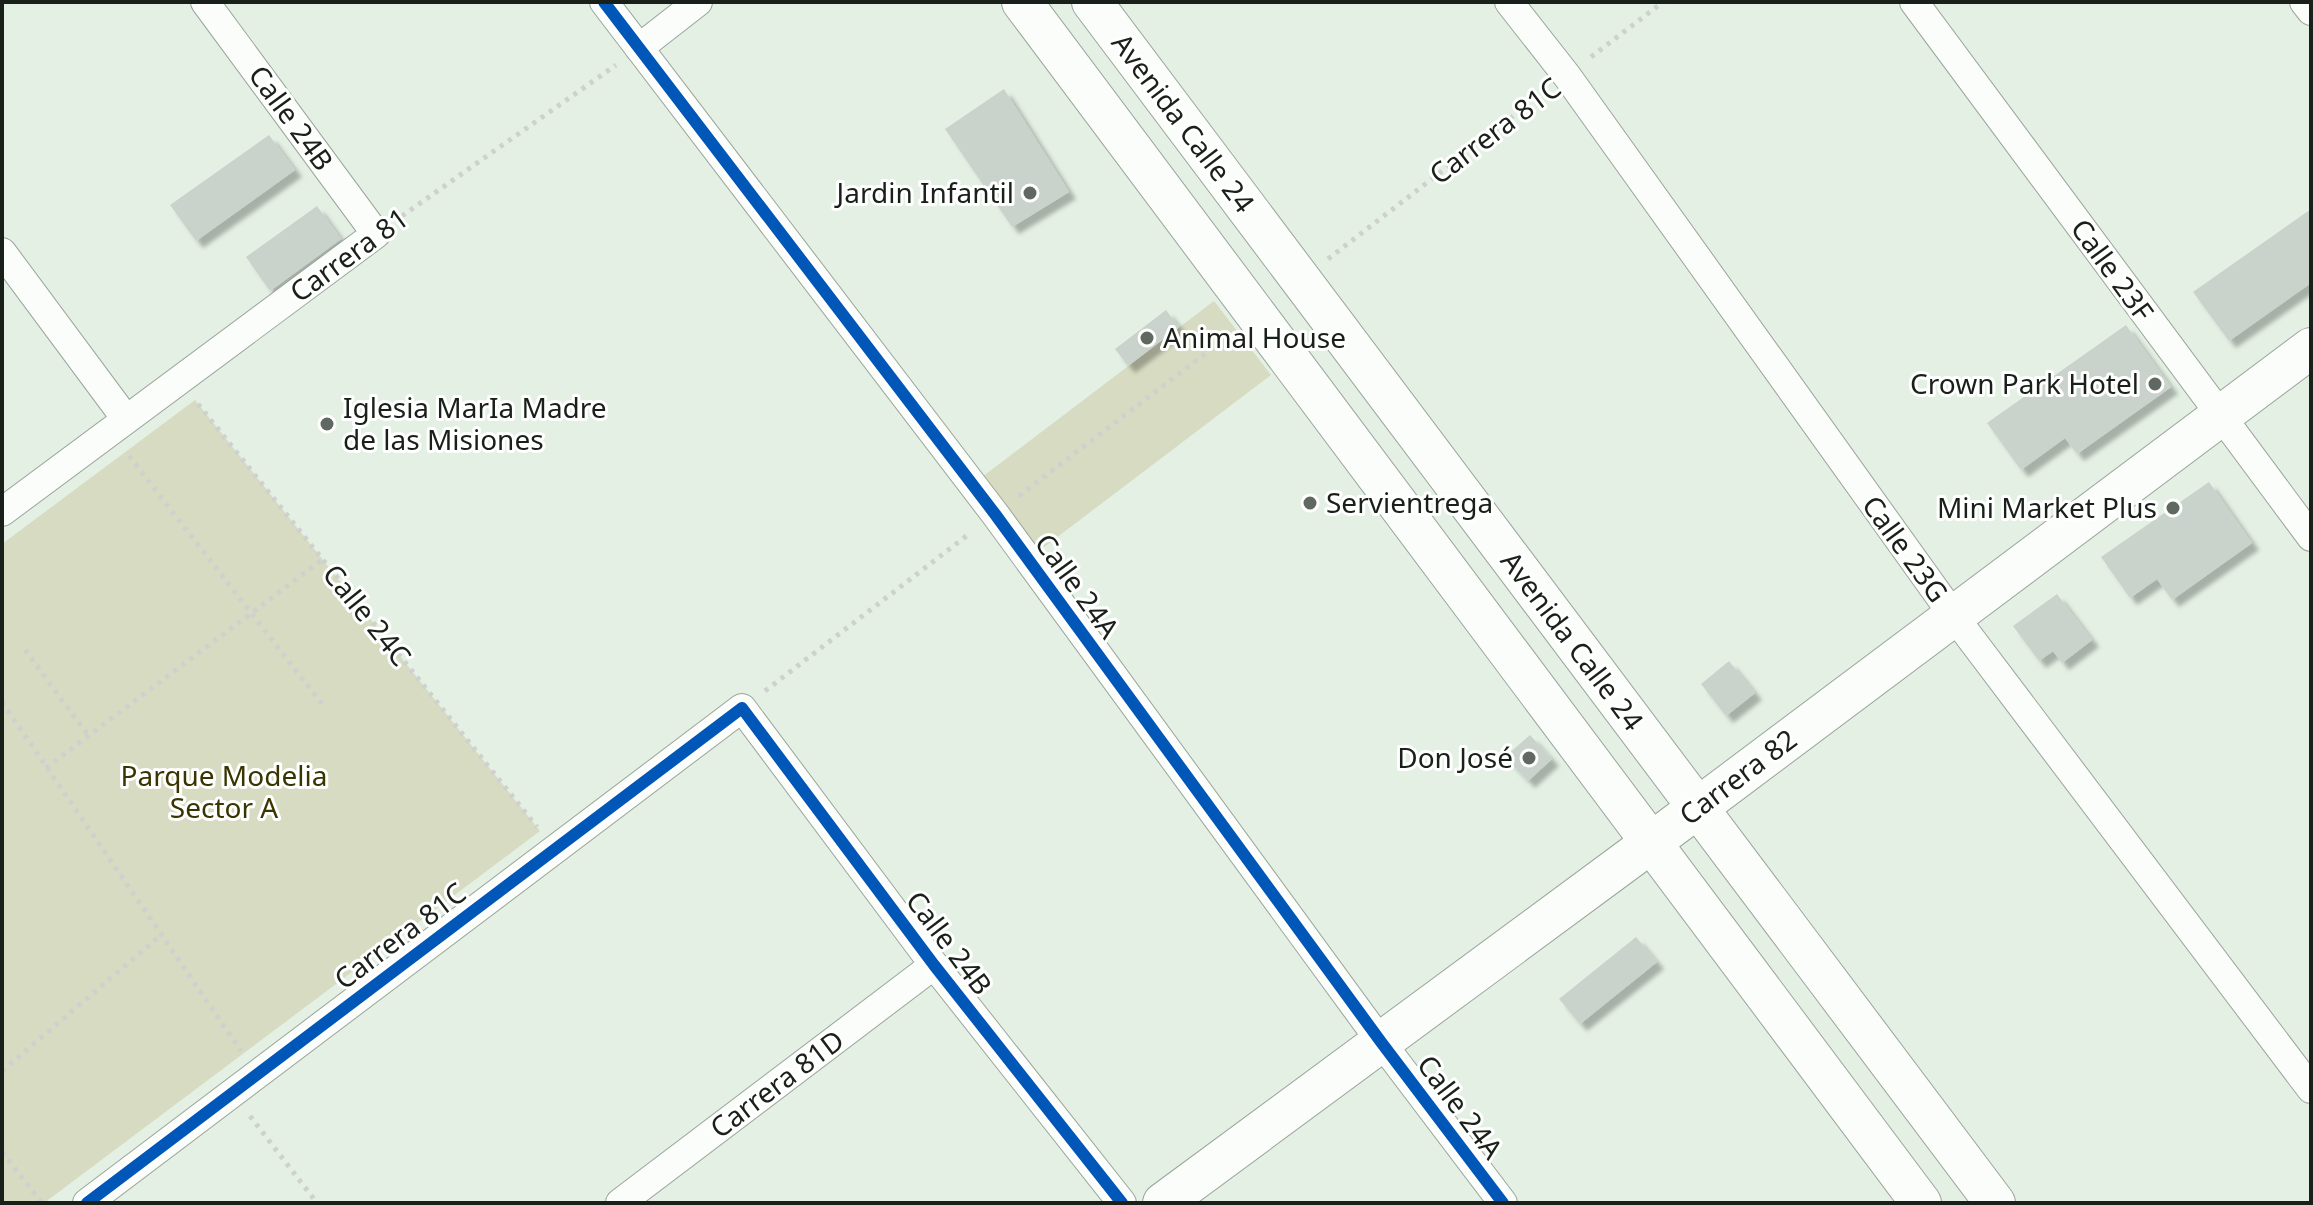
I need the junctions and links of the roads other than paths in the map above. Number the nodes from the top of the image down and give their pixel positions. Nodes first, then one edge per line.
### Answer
1 (205, 2) edge
2 (604, 2) edge
3 (698, 2) edge
4 (1022, 2) edge
5 (1092, 2) edge
6 (1509, 2) edge
7 (1914, 2) edge
8 (2304, 2) edge
9 (2311, 11) edge
10 (639, 48) junction
11 (376, 234) joint
12 (2, 252) edge
13 (2311, 348) edge
14 (2220, 416) junction
15 (126, 419) junction
16 (2, 512) edge
17 (2311, 537) edge
18 (1953, 615) junction
19 (742, 708) joint
20 (1696, 807) junction
21 (1652, 842) junction
22 (934, 965) junction
23 (1381, 1042) junction
24 (2311, 1089) edge
25 (87, 1203) edge
26 (620, 1203) edge
27 (1122, 1203) edge
28 (1163, 1203) edge
29 (1503, 1203) edge
30 (1921, 1203) edge
31 (1995, 1203) edge

1 - 11 street, Calle 24B
2 - 10 street, Calle 24A
3 - 10 street
4 - 21 main road, Avenida Calle 24
5 - 20 main road, Avenida Calle 24
6 - 18 street, Calle 23G
7 - 14 street, Calle 23F
8 - 9 street
10 - 23 street, Calle 24A
11 - 15 street, Carrera 81
12 - 15 street
13 - 14 main road, Carrera 82
14 - 17 street, Calle 23F
14 - 18 main road, Carrera 82
15 - 16 street, Carrera 81
18 - 20 main road, Carrera 82
18 - 24 street, Calle 23G
19 - 22 street, Calle 24B
19 - 25 street, Carrera 81C
20 - 21 main road, Carrera 82
20 - 31 main road, Avenida Calle 24
21 - 23 main road, Carrera 82
21 - 30 main road, Avenida Calle 24
22 - 26 street, Carrera 81D
22 - 27 street, Calle 24B
23 - 28 main road, Carrera 82
23 - 29 street, Calle 24A

